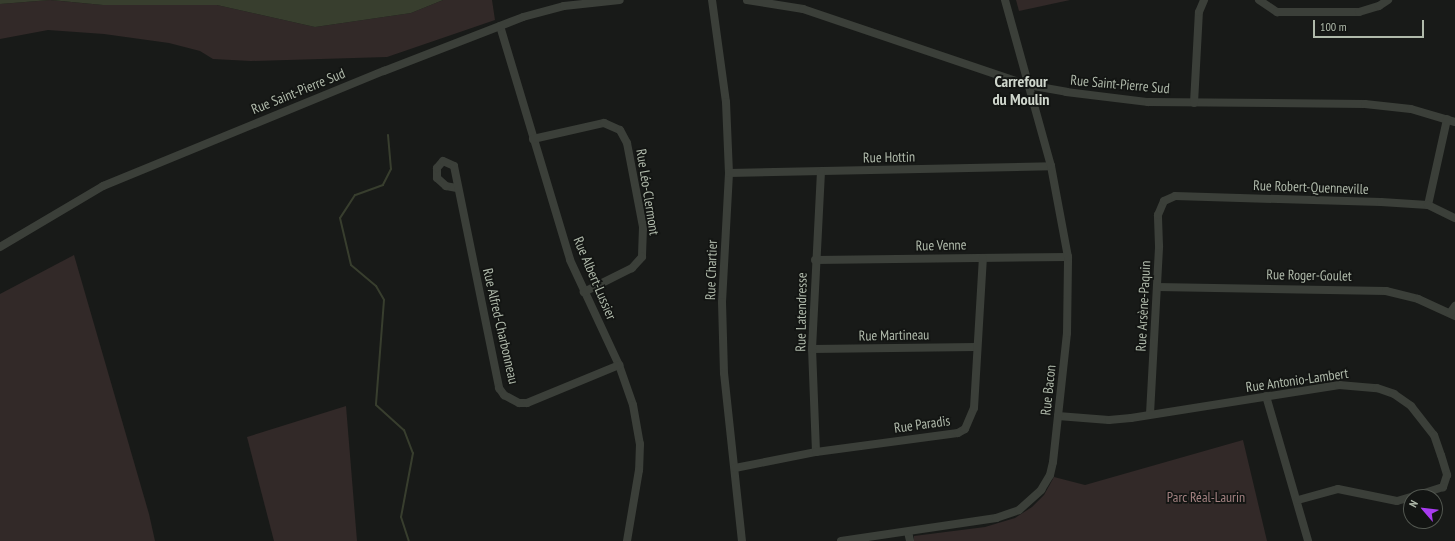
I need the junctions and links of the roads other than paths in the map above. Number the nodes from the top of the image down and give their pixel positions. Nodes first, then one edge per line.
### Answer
1 (620, 0) edge
2 (712, 0) edge
3 (749, 0) edge
4 (1005, 0) edge
5 (1204, 0) edge
6 (1259, 0) edge
7 (1388, 0) edge
8 (563, 3) edge
9 (500, 26) junction
10 (1028, 85) junction
11 (1194, 103) junction
12 (1447, 119) junction
13 (1455, 122) edge
14 (533, 139) junction
15 (1051, 166) junction
16 (821, 172) junction
17 (729, 173) junction
18 (457, 188) dead end
19 (1164, 201) joint
20 (1428, 205) junction
21 (1455, 218) edge
22 (0, 247) edge
23 (1068, 257) junction
24 (984, 258) junction
25 (815, 260) junction
26 (1157, 287) junction
27 (584, 292) junction
28 (1454, 312) edge
29 (976, 347) junction
30 (812, 349) junction
31 (619, 365) junction
32 (1266, 396) junction
33 (1150, 414) junction
34 (1058, 416) junction
35 (816, 452) junction
36 (735, 468) junction
37 (1437, 489) edge
38 (1403, 499) edge
39 (1298, 500) junction
40 (908, 532) junction
41 (627, 541) edge
42 (742, 541) edge
43 (841, 541) edge
44 (910, 541) edge
45 (1308, 541) edge

1 - 8 street, Rue Saint-Pierre Sud
2 - 17 street, Rue Chartier
3 - 10 street, Rue Saint-Pierre Sud
4 - 10 street, Rue Bacon
5 - 11 street
6 - 7 street
8 - 9 street, Rue Saint-Pierre Sud
9 - 14 street, Rue Albert-Lussier
9 - 22 street, Rue Saint-Pierre Sud
10 - 11 street, Rue Saint-Pierre Sud
10 - 15 street, Rue Bacon
11 - 12 street, Rue Saint-Pierre Sud
12 - 13 street, Rue Saint-Pierre Sud
12 - 20 street
14 - 27 street, Rue Albert-Lussier
14 - 27 street, Rue Léo-Clermont
15 - 16 street, Rue Hottin
15 - 23 street, Rue Bacon
16 - 17 street, Rue Hottin
16 - 25 street, Rue Latendresse
17 - 36 street, Rue Chartier
18 - 31 street, Rue Alfred-Charbonneau
19 - 20 street, Rue Robert-Quenneville
19 - 26 street, Rue Arsène-Paquin
20 - 21 street, Rue Robert-Quenneville
23 - 24 street, Rue Venne
23 - 34 street, Rue Bacon
24 - 25 street, Rue Venne
24 - 29 street, Rue Paradis
25 - 30 street, Rue Latendresse
26 - 28 street, Rue Roger-Goulet
26 - 33 street, Rue Arsène-Paquin
27 - 31 street, Rue Albert-Lussier
29 - 30 street, Rue Martineau
29 - 35 street, Rue Paradis
30 - 35 street, Rue Latendresse
31 - 41 street, Rue Albert-Lussier
32 - 33 street, Rue Antonio-Lambert
32 - 37 street, Rue Antonio-Lambert
32 - 39 street
33 - 34 street, Rue Antonio-Lambert
34 - 40 street, Rue Bacon
35 - 36 street, Rue Paradis
36 - 42 street, Rue Chartier
38 - 39 street, Rue Antonio-Lambert
39 - 45 street
40 - 43 street, Rue Bacon
40 - 44 street

